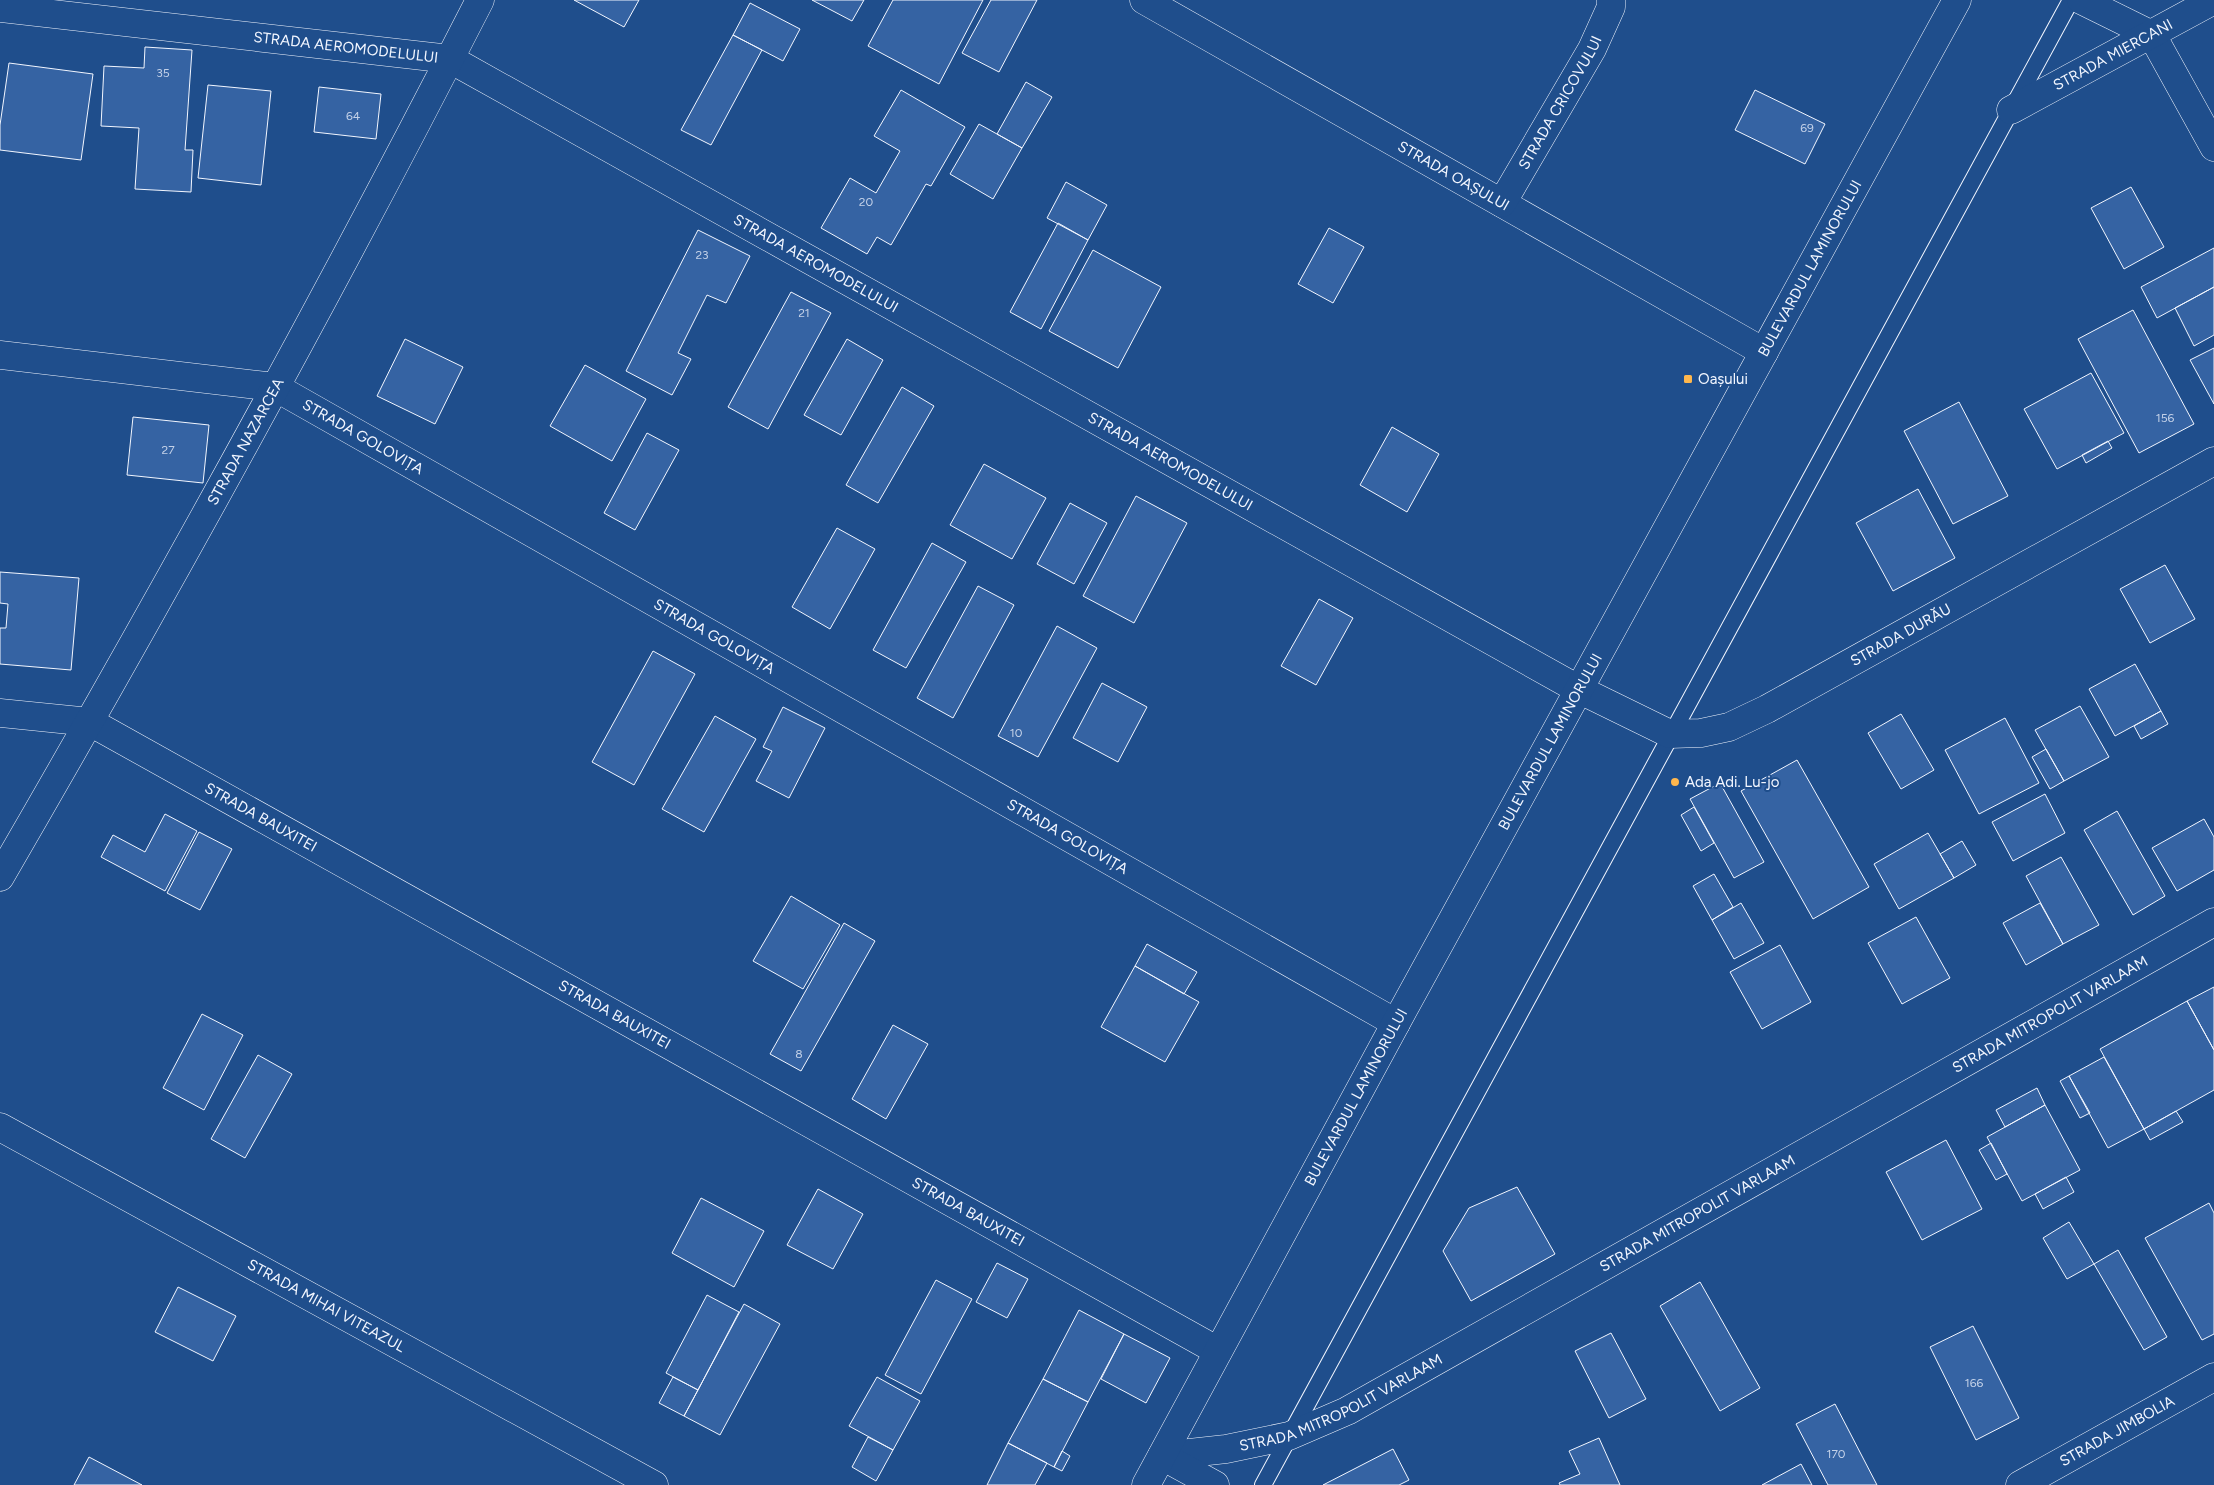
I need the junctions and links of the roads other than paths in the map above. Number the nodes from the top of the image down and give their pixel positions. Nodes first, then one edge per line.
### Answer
1 (480, 0) edge
2 (1611, 0) edge
3 (1957, 0) edge
4 (2071, 0) edge
5 (2081, 0) edge
6 (2214, 0) edge
7 (1153, 2) edge
8 (0, 8) edge
9 (2152, 35) junction
10 (450, 59) junction
11 (2011, 110) junction
12 (2214, 147) edge
13 (1502, 203) junction
14 (1764, 352) junction
15 (0, 355) edge
16 (275, 388) junction
17 (2214, 461) edge
18 (1578, 690) junction
19 (0, 714) edge
20 (90, 722) junction
21 (1670, 734) junction
22 (0, 878) edge
23 (2214, 922) edge
24 (1396, 1023) junction
25 (0, 1127) edge
26 (1218, 1352) junction
27 (2214, 1376) edge
28 (1289, 1436) junction
29 (1162, 1456) junction
30 (654, 1485) edge
31 (1146, 1485) edge
32 (1215, 1485) edge
33 (1263, 1485) edge
34 (2020, 1485) edge

1 - 10 street, STRADA NAZARCEA
2 - 13 street, STRADA CRICOVULUI
3 - 14 street, BULEVARDUL LAMINORULUI
4 - 11 lane
5 - 9 street
6 - 9 street, STRADA MIERCANI
7 - 13 street, STRADA OAȘULUI
8 - 10 street, STRADA AEROMODELULUI
9 - 11 street, STRADA MIERCANI
9 - 12 street
10 - 16 street, STRADA NAZARCEA
10 - 18 street, STRADA AEROMODELULUI
11 - 21 lane
13 - 14 street, STRADA OAȘULUI
14 - 18 street, BULEVARDUL LAMINORULUI
15 - 16 street, STRADA GOLOVIȚA
16 - 20 street, STRADA NAZARCEA
16 - 24 street, STRADA GOLOVIȚA
17 - 21 street, STRADA DURĂU
18 - 21 street, STRADA DURĂU
18 - 24 street, BULEVARDUL LAMINORULUI
19 - 20 street, STRADA BAUXITEI
20 - 22 street, STRADA NAZARCEA
20 - 26 street, STRADA BAUXITEI
21 - 28 lane
23 - 28 street, STRADA MITROPOLIT VARLAAM
24 - 26 street, BULEVARDUL LAMINORULUI
25 - 30 street, STRADA MIHAI VITEAZUL
26 - 29 street, BULEVARDUL LAMINORULUI
27 - 34 street, STRADA JIMBOLIA
28 - 29 street, STRADA MITROPOLIT VARLAAM
28 - 33 lane
29 - 31 street, BULEVARDUL LAMINORULUI
29 - 32 street

